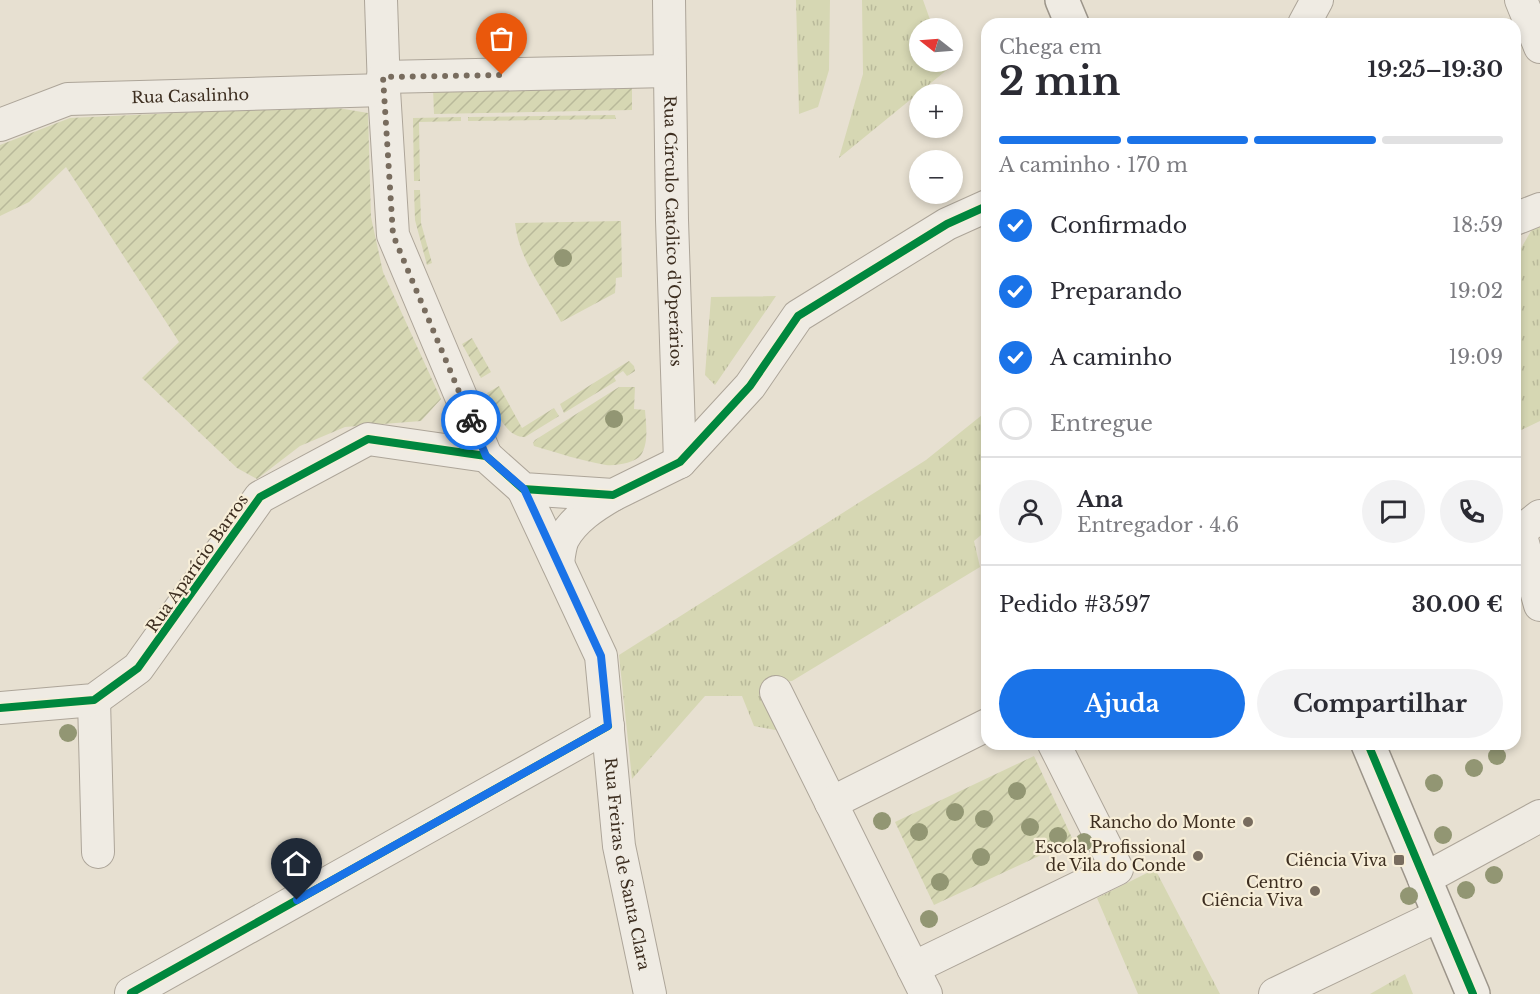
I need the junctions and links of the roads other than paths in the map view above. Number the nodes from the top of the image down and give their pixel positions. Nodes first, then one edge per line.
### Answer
1 (381, 0) edge
2 (669, 0) edge
3 (1062, 0) edge
4 (1317, 0) edge
5 (1521, 0) edge
6 (1070, 18) edge
7 (1307, 18) edge
8 (1540, 47) edge
9 (669, 71) junction
10 (384, 83) junction
11 (0, 125) edge
12 (1540, 208) edge
13 (981, 209) edge
14 (1521, 216) edge
15 (486, 456) junction
16 (680, 462) junction
17 (524, 489) junction
18 (613, 495) junction
19 (1540, 516) edge
20 (1521, 531) edge
21 (1521, 536) edge
22 (558, 562) junction
23 (1540, 605) edge
24 (776, 692) dead end
25 (94, 700) junction
26 (0, 708) edge
27 (608, 726) junction
28 (981, 729) edge
29 (1057, 750) edge
30 (1370, 750) edge
31 (831, 803) junction
32 (1540, 816) edge
33 (98, 852) dead end
34 (1424, 879) junction
35 (1440, 915) junction
36 (920, 981) edge
37 (131, 993) edge
38 (650, 994) edge
39 (1275, 994) edge
40 (1473, 994) edge

1 - 10 street
2 - 9 street, Rua Círculo Católico d'Operários
3 - 6 main road
4 - 7 street
5 - 8 street
9 - 10 street, Rua Casalinho
9 - 16 street, Rua Círculo Católico d'Operários
10 - 11 street, Rua Casalinho
10 - 15 street
12 - 14 street
13 - 16 street
15 - 17 street
15 - 25 street, Rua Aparício Barros
16 - 18 street
17 - 18 street
17 - 22 street, Rua Freiras de Santa Clara
18 - 22 street
19 - 20 street
21 - 23 street
22 - 27 street, Rua Freiras de Santa Clara
24 - 31 street
25 - 26 street
25 - 33 street
27 - 37 street
27 - 38 street, Rua Freiras de Santa Clara
28 - 31 street
29 - 36 street
30 - 34 main road
31 - 36 street
32 - 34 street
34 - 35 main road
35 - 39 street
35 - 40 main road

